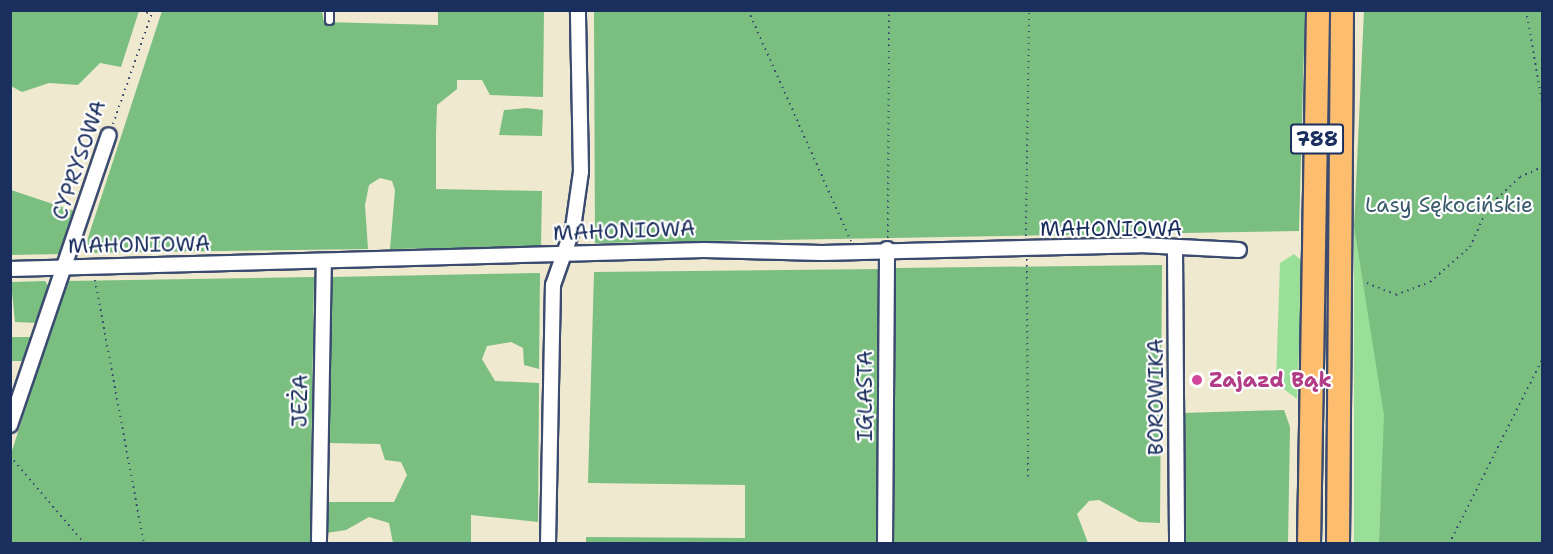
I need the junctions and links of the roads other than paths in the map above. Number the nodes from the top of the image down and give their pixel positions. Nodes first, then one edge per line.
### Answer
1 (329, 10) edge
2 (578, 10) edge
3 (1318, 10) edge
4 (1342, 10) edge
5 (329, 20) dead end
6 (110, 135) road end
7 (888, 249) junction
8 (1175, 250) junction
9 (1239, 250) dead end
10 (562, 254) junction
11 (324, 262) junction
12 (63, 267) junction
13 (10, 269) edge
14 (10, 425) edge
15 (318, 540) dead end
16 (548, 543) edge
17 (885, 543) edge
18 (1177, 543) edge
19 (1309, 543) edge
20 (1338, 543) edge

1 - 5 lane
2 - 10 street
3 - 19 main road, 788
4 - 20 main road, 788
6 - 12 street, CYPRYSOWA
7 - 8 street, MAHONIOWA
7 - 10 street, MAHONIOWA
7 - 17 street, IGLASTA
8 - 9 street, MAHONIOWA
8 - 18 street, BOROWIKA
10 - 11 street, MAHONIOWA
10 - 16 street
11 - 12 street, MAHONIOWA
11 - 15 street, JEŻA
12 - 13 street, MAHONIOWA
12 - 14 street, CYPRYSOWA

